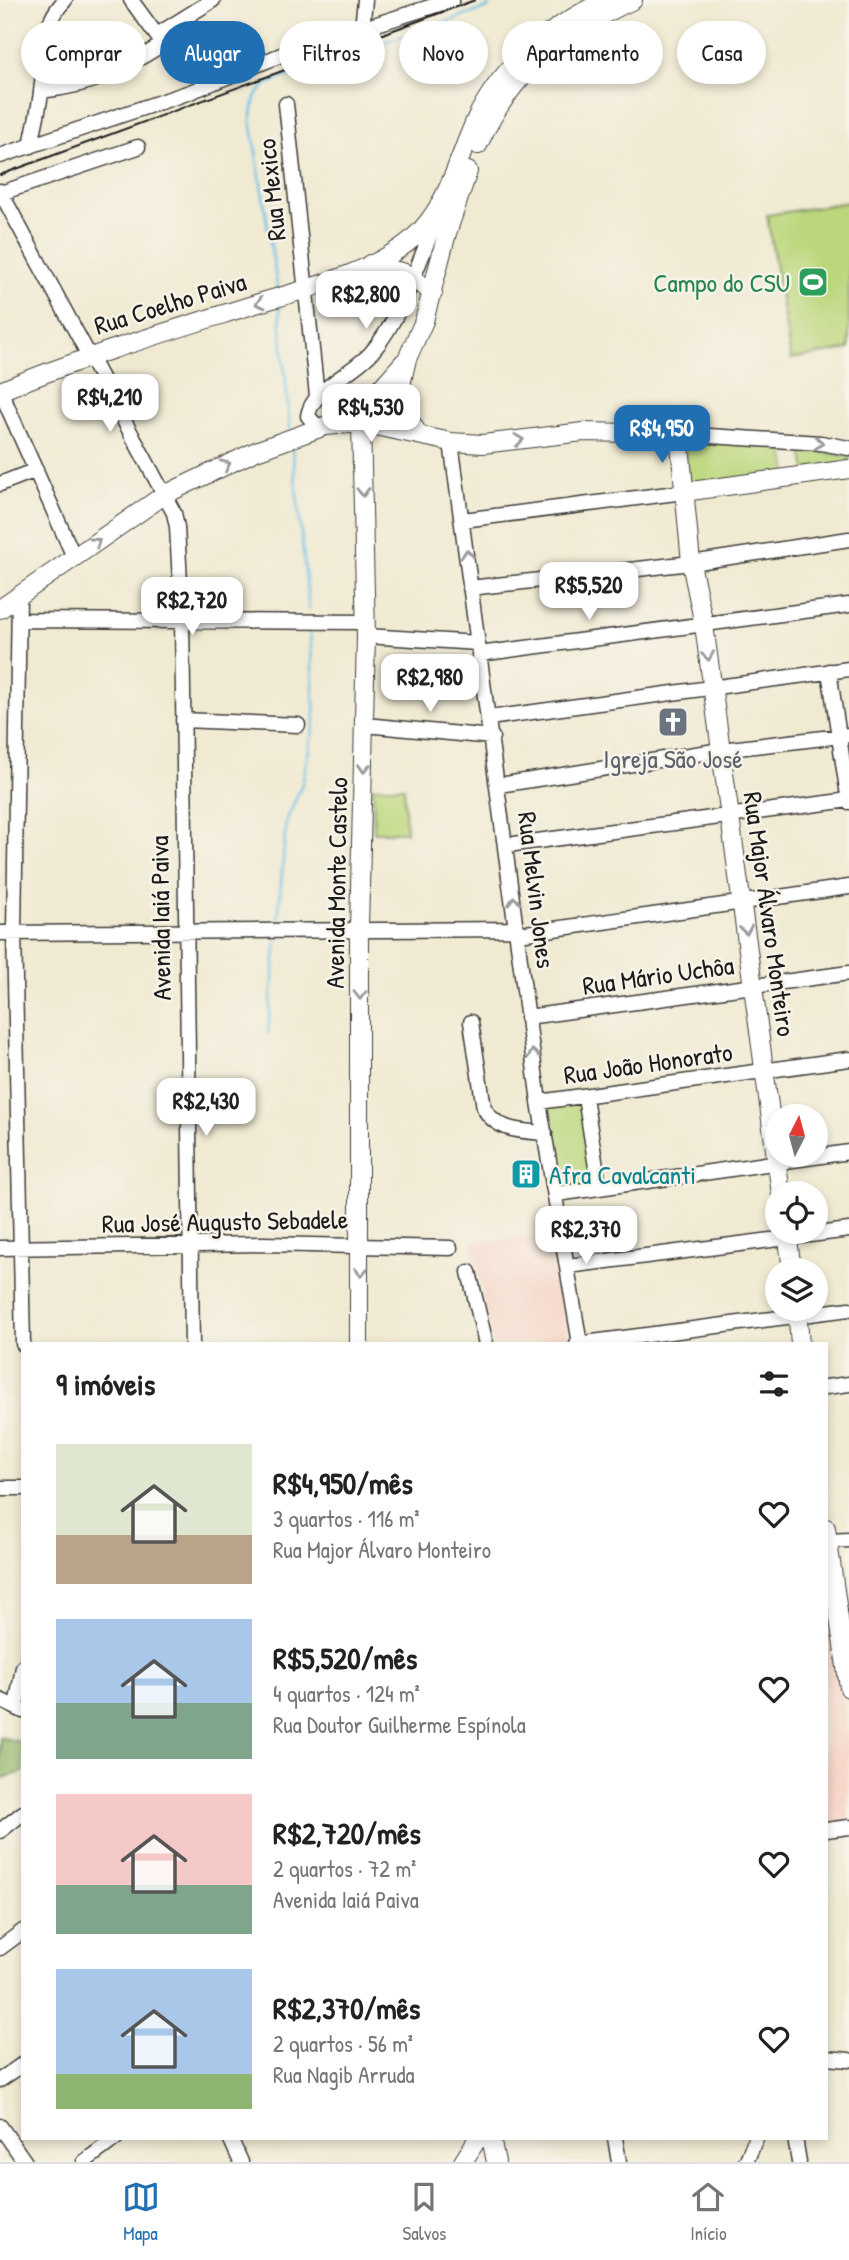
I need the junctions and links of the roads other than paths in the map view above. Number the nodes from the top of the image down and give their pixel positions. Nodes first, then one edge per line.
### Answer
1 (65, 0) edge
2 (131, 0) edge
3 (213, 0) edge
4 (365, 0) edge
5 (452, 0) edge
6 (606, 0) edge
7 (633, 0) edge
8 (184, 21) edge
9 (363, 21) edge
10 (384, 21) edge
11 (160, 39) joint
12 (279, 55) edge
13 (41, 91) junction
14 (286, 104) dead end
15 (31, 146) junction
16 (138, 147) dead end
17 (0, 156) edge
18 (449, 188) junction
19 (1, 195) edge
20 (370, 264) junction
21 (412, 278) junction
22 (306, 288) junction
23 (433, 293) junction
24 (87, 357) junction
25 (407, 359) junction
26 (0, 390) edge
27 (317, 396) junction
28 (361, 423) junction
29 (326, 426) junction
30 (679, 434) junction
31 (419, 435) junction
32 (451, 442) junction
33 (849, 448) edge
34 (849, 469) edge
35 (36, 470) junction
36 (0, 484) edge
37 (684, 492) junction
38 (164, 495) junction
39 (463, 520) junction
40 (849, 539) edge
41 (74, 557) junction
42 (691, 563) junction
43 (470, 588) junction
44 (19, 595) junction
45 (849, 605) edge
46 (0, 609) edge
47 (182, 619) junction
48 (20, 620) junction
49 (704, 625) junction
50 (365, 629) junction
51 (479, 649) junction
52 (849, 669) edge
53 (829, 671) junction
54 (712, 688) junction
55 (489, 718) junction
56 (183, 720) junction
57 (298, 724) dead end
58 (365, 725) junction
59 (844, 736) edge
60 (492, 737) junction
61 (721, 750) junction
62 (499, 785) junction
63 (849, 801) edge
64 (730, 817) junction
65 (507, 845) junction
66 (849, 887) edge
67 (742, 901) junction
68 (359, 929) junction
69 (519, 931) junction
70 (7, 933) edge
71 (184, 933) junction
72 (849, 973) edge
73 (754, 986) junction
74 (527, 1017) junction
75 (471, 1022) dead end
76 (849, 1059) edge
77 (764, 1070) junction
78 (585, 1097) junction
79 (539, 1102) junction
80 (769, 1104) edge
81 (545, 1133) junction
82 (849, 1152) edge
83 (828, 1155) edge
84 (765, 1164) edge
85 (599, 1186) junction
86 (557, 1194) junction
87 (849, 1230) edge
88 (828, 1232) edge
89 (765, 1238) edge
90 (361, 1244) junction
91 (191, 1246) junction
92 (0, 1248) edge
93 (21, 1248) junction
94 (450, 1248) dead end
95 (568, 1266) junction
96 (469, 1272) dead end
97 (849, 1309) edge
98 (828, 1310) edge
99 (765, 1319) edge
100 (798, 1321) edge
101 (688, 1337) edge
102 (23, 1342) edge
103 (191, 1342) edge
104 (359, 1342) edge
105 (486, 1342) edge
106 (579, 1342) edge
107 (610, 1342) edge
108 (800, 1342) edge
109 (849, 1384) edge
110 (828, 1387) edge
111 (0, 1488) edge
112 (21, 1488) edge
113 (828, 1535) edge
114 (849, 1540) edge
115 (828, 1542) edge
116 (21, 1688) edge
117 (849, 1688) edge
118 (0, 1700) edge
119 (19, 1709) edge
120 (21, 1815) edge
121 (849, 1827) edge
122 (828, 1828) edge
123 (0, 1831) edge
124 (21, 1932) edge
125 (0, 1948) edge
126 (828, 2058) edge
127 (849, 2060) edge
128 (21, 2064) edge
129 (0, 2080) edge
130 (0, 2126) edge
131 (113, 2140) edge
132 (231, 2140) edge
133 (477, 2140) edge
134 (491, 2140) edge
135 (615, 2140) edge
136 (755, 2140) edge
137 (795, 2140) edge
138 (25, 2162) edge
139 (84, 2162) edge
140 (241, 2162) edge
141 (463, 2162) edge
142 (496, 2162) edge
143 (619, 2162) edge
144 (746, 2162) edge
145 (799, 2162) edge

1 - 13 street
2 - 11 street
3 - 8 street
4 - 9 street
5 - 10 street
6 - 18 main road, Rua Coelho Paiva
7 - 23 main road
11 - 13 street
12 - 15 street
13 - 15 street
14 - 22 street, Rua Mexico
15 - 17 street
16 - 19 street
18 - 20 main road, Rua Coelho Paiva
18 - 21 street
19 - 24 street, Avenida Iaiá Paiva
20 - 21 main road
20 - 22 main road, Rua Coelho Paiva
21 - 23 main road
21 - 27 street
22 -> 24 main road, Rua Coelho Paiva
22 - 27 street, Rua Mexico
23 - 25 main road
24 - 26 main road, Rua Coelho Paiva
24 - 38 street, Avenida Iaiá Paiva
25 - 29 main road
25 - 31 main road
26 - 35 street
27 - 29 street, Rua Mexico
28 - 29 main road
28 - 31 main road
28 -> 50 main road, Avenida Monte Castelo
38 -> 29 main road
32 -> 30 main road
30 -> 33 street
30 - 37 main road, Rua Major Álvaro Monteiro
31 - 32 main road
32 - 39 street, Rua Melvin Jones
34 - 37 main road
35 - 36 street
35 - 41 street
37 - 39 street
37 - 42 main road, Rua Major Álvaro Monteiro
41 -> 38 main road
38 - 47 street, Avenida Iaiá Paiva
43 -> 39 street, Rua Melvin Jones
40 - 42 street
41 - 44 main road
42 - 43 street
42 - 49 main road, Rua Major Álvaro Monteiro
43 - 51 street, Rua Melvin Jones
44 - 46 main road
44 - 48 street
45 - 49 street
47 - 48 street
47 - 50 street
47 - 56 street, Avenida Iaiá Paiva
48 - 70 street
49 - 51 street
49 -> 54 main road, Rua Major Álvaro Monteiro
50 - 51 street
50 - 58 main road, Avenida Monte Castelo
51 - 55 street, Rua Melvin Jones
52 - 53 street
53 - 54 street
53 - 59 street
54 - 55 street
54 - 61 main road, Rua Major Álvaro Monteiro
55 - 60 street, Rua Melvin Jones
56 - 57 street
56 - 71 street, Avenida Iaiá Paiva
58 - 60 street
58 -> 68 main road, Avenida Monte Castelo
59 - 61 street
59 - 63 street
60 - 62 street, Rua Melvin Jones
61 - 62 street
61 - 64 main road, Rua Major Álvaro Monteiro
62 - 65 street, Rua Melvin Jones
63 - 64 street
64 - 65 street
64 - 67 main road, Rua Major Álvaro Monteiro
69 -> 65 street, Rua Melvin Jones
66 - 67 street
67 - 69 street
67 -> 73 main road, Rua Major Álvaro Monteiro
68 - 69 street
68 - 71 street
68 -> 90 main road, Avenida Monte Castelo
69 - 74 street, Rua Melvin Jones
70 - 71 street
70 - 93 street
71 - 91 street, Avenida Iaiá Paiva
72 - 73 street, Rua Mário Uchôa
73 - 74 street, Rua Mário Uchôa
73 - 77 main road, Rua Major Álvaro Monteiro
79 -> 74 street, Rua Melvin Jones
75 - 81 street
76 - 77 street, Rua João Honorato
77 - 78 street, Rua João Honorato
77 - 80 main road, Rua Major Álvaro Monteiro
78 - 79 street, Rua João Honorato
78 - 85 street
79 - 81 street, Rua Melvin Jones
81 - 86 street, Rua Melvin Jones
82 - 83 street
84 - 85 street
85 - 86 street
86 - 95 street, Rua Melvin Jones
87 - 88 street
89 - 95 street
90 - 91 street, Rua José Augusto Sebadele
90 - 94 street, Rua José Augusto Sebadele
90 -> 104 main road, Avenida Monte Castelo
91 - 93 street, Rua José Augusto Sebadele
91 - 103 street, Avenida Iaiá Paiva
92 - 93 street, Rua José Augusto Sebadele
93 - 102 street
95 - 106 street, Rua Melvin Jones
96 - 105 street
97 - 98 street
99 - 101 street
100 - 108 main road
101 - 107 street
109 - 110 street
111 - 112 street
113 - 114 street
115 - 117 main road
116 - 119 street
118 - 119 street
120 - 123 street
121 - 122 street
124 - 125 street
126 - 127 street
128 - 129 street
130 - 138 street
131 - 139 street
132 - 140 street
133 - 141 main road
134 - 142 main road
135 - 143 street
136 - 144 street
137 - 145 street

